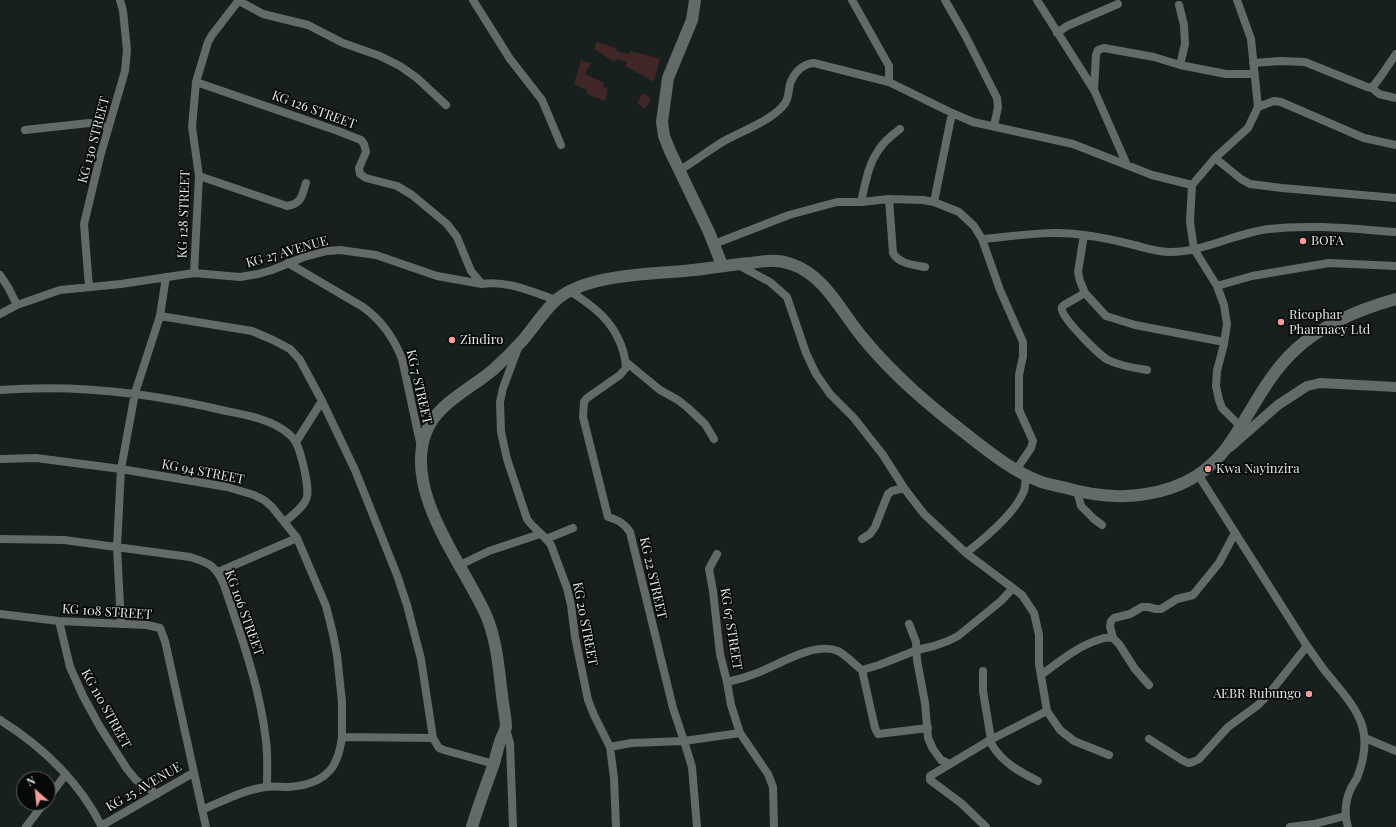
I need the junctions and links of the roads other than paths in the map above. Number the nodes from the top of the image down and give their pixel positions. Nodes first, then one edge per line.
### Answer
1 (120, 0) edge
2 (239, 0) edge
3 (473, 0) edge
4 (695, 0) edge
5 (852, 0) edge
6 (945, 0) edge
7 (1037, 0) edge
8 (1237, 0) edge
9 (1118, 4) dead end
10 (1179, 5) dead end
11 (1057, 33) junction
12 (1396, 54) edge
13 (1253, 63) junction
14 (1180, 65) junction
15 (1253, 74) junction
16 (196, 82) junction
17 (889, 82) junction
18 (1372, 88) junction
19 (1094, 90) junction
20 (1396, 98) edge
21 (446, 105) dead end
22 (1258, 107) junction
23 (952, 113) junction
24 (994, 126) junction
25 (108, 127) junction
26 (900, 129) dead end
27 (25, 130) dead end
28 (1396, 144) edge
29 (561, 145) dead end
30 (1216, 158) junction
31 (1127, 165) junction
32 (680, 170) junction
33 (199, 176) junction
34 (306, 183) dead end
35 (1192, 185) junction
36 (889, 198) junction
37 (1396, 198) edge
38 (861, 202) junction
39 (934, 202) junction
40 (1396, 232) edge
41 (1084, 235) junction
42 (982, 239) junction
43 (714, 244) junction
44 (1194, 249) junction
45 (288, 263) junction
46 (735, 264) junction
47 (722, 265) junction
48 (1396, 266) edge
49 (925, 267) dead end
50 (194, 273) junction
51 (0, 275) edge
52 (166, 277) junction
53 (482, 284) junction
54 (1217, 286) junction
55 (89, 287) junction
56 (570, 291) junction
57 (1085, 293) junction
58 (1396, 299) edge
59 (556, 300) junction
60 (17, 305) junction
61 (0, 314) edge
62 (160, 316) junction
63 (1224, 342) junction
64 (520, 343) junction
65 (626, 362) junction
66 (1147, 370) dead end
67 (1396, 387) edge
68 (0, 390) edge
69 (135, 393) junction
70 (322, 401) junction
71 (1240, 426) junction
72 (714, 439) dead end
73 (296, 442) junction
74 (422, 452) junction
75 (0, 459) edge
76 (1217, 459) junction
77 (121, 469) junction
78 (1021, 472) junction
79 (1198, 476) junction
80 (904, 488) junction
81 (1077, 491) junction
82 (285, 522) junction
83 (1102, 525) dead end
84 (573, 528) dead end
85 (1235, 533) junction
86 (540, 534) junction
87 (297, 538) junction
88 (0, 539) edge
89 (546, 539) junction
90 (862, 539) dead end
91 (117, 547) junction
92 (966, 553) junction
93 (717, 554) dead end
94 (460, 565) junction
95 (218, 572) junction
96 (1013, 588) junction
97 (0, 614) edge
98 (59, 621) junction
99 (121, 624) junction
100 (909, 624) dead end
101 (1114, 638) junction
102 (1307, 646) junction
103 (917, 650) junction
104 (862, 670) junction
105 (983, 671) dead end
106 (1041, 675) junction
107 (727, 682) junction
108 (1149, 686) dead end
109 (1047, 711) junction
110 (0, 720) edge
111 (928, 728) junction
112 (506, 729) junction
113 (740, 733) junction
114 (342, 737) junction
115 (433, 738) junction
116 (1365, 738) junction
117 (1149, 739) dead end
118 (990, 740) junction
119 (684, 741) junction
120 (610, 746) junction
121 (1396, 751) edge
122 (1109, 755) dead end
123 (494, 764) junction
124 (950, 764) junction
125 (193, 773) junction
126 (66, 774) junction
127 (1038, 781) dead end
128 (56, 787) edge
129 (267, 787) junction
130 (157, 794) junction
131 (202, 810) junction
132 (38, 811) edge
133 (1345, 816) junction
134 (101, 826) edge
135 (26, 827) edge
136 (206, 827) edge
137 (472, 827) edge
138 (513, 827) edge
139 (616, 827) edge
140 (696, 827) edge
141 (774, 827) edge
142 (986, 827) edge
143 (1290, 827) edge
144 (1348, 827) edge

1 - 25 street, KG 130 STREET
2 - 16 street, KG 128 STREET
2 - 21 street
3 - 29 street
4 - 32 main road
5 - 17 street
6 - 24 street
7 - 11 street
8 - 13 street
9 - 11 street
10 - 14 street
11 - 19 street
12 - 18 street
13 - 15 street
13 - 18 street
14 - 15 street
14 - 19 street
15 - 22 street
16 - 33 street, KG 128 STREET
16 - 53 street, KG 126 STREET
17 - 23 street
17 - 32 street
18 - 20 street
19 - 31 street
22 - 28 street
22 - 30 street
23 - 24 street
23 - 39 street
24 - 31 street
25 - 27 street
25 - 55 street, KG 130 STREET
26 - 38 street
30 - 35 street
30 - 37 street
31 - 35 street
32 - 43 main road
33 - 34 street
33 - 50 street, KG 128 STREET
35 - 44 street
36 - 38 street
36 - 39 street
36 - 49 street
38 - 43 street
39 - 42 street
40 - 44 street
41 - 42 street
41 - 44 street
41 - 57 street
42 - 78 street
43 - 47 main road
44 - 54 street
45 - 50 street, KG 27 AVENUE
45 - 53 street, KG 27 AVENUE
45 - 74 street, KG 7 STREET
46 - 47 main road
46 - 78 main road
46 - 80 street
47 - 56 main road
48 - 54 street
50 - 52 street, KG 27 AVENUE
51 - 60 street
52 - 55 street, KG 27 AVENUE
52 - 62 street
53 - 59 street, KG 27 AVENUE
54 - 63 street
55 - 60 street, KG 27 AVENUE
56 - 59 main road
56 - 65 street
57 - 63 street
57 - 66 street
58 - 71 main road
59 - 64 main road
60 - 61 street, KG 27 AVENUE
62 - 69 street
62 - 70 street
63 - 71 street
64 - 74 main road
64 - 86 street, KG 20 STREET
65 - 72 street
65 - 119 street, KG 22 STREET
67 - 76 street
68 - 69 street
69 - 73 street
69 - 77 street
70 - 73 street
70 - 115 street
71 - 76 main road
73 - 82 street
74 - 94 main road
75 - 77 street, KG 94 STREET
76 - 79 main road
77 - 82 street, KG 94 STREET
77 - 91 street
78 - 81 main road
78 - 92 street
79 - 81 main road
79 - 85 street
80 - 90 street
80 - 92 street
81 - 83 street
82 - 87 street, KG 94 STREET
84 - 89 street
85 - 101 street
85 - 102 street
86 - 89 street, KG 20 STREET
86 - 94 street
87 - 95 street
87 - 114 street, KG 94 STREET
88 - 91 street, KG 106 STREET
89 - 120 street, KG 20 STREET
91 - 95 street, KG 106 STREET
91 - 99 street
92 - 96 street
93 - 107 street, KG 67 STREET
94 - 112 main road
95 - 129 street, KG 106 STREET
96 - 103 street
96 - 106 street
97 - 98 street, KG 108 STREET
98 - 99 street, KG 108 STREET
98 - 130 street, KG 110 STREET
99 - 125 street, KG 108 STREET
100 - 103 street
101 - 106 street
101 - 108 street
102 - 116 street
102 - 117 street
103 - 104 street
103 - 111 street
104 - 107 street
104 - 111 street
105 - 118 street
106 - 109 street
107 - 113 street, KG 67 STREET
109 - 118 street
109 - 122 street
110 - 126 street, KG 25 AVENUE
111 - 124 street
112 - 123 main road
112 - 138 street
113 - 119 street
113 - 141 street, KG 67 STREET
114 - 115 street
114 - 129 street
115 - 123 street
116 - 121 street
116 - 133 street
118 - 124 street
118 - 127 street
119 - 120 street
119 - 140 street, KG 22 STREET
120 - 139 street, KG 20 STREET
123 - 137 main road
124 - 142 street
125 - 130 street, KG 25 AVENUE
125 - 131 street, KG 25 AVENUE
126 - 128 street
126 - 134 street, KG 25 AVENUE
129 - 131 street
130 - 134 street, KG 25 AVENUE
131 - 136 street, KG 25 AVENUE
132 - 135 street
133 - 143 street
133 - 144 street

